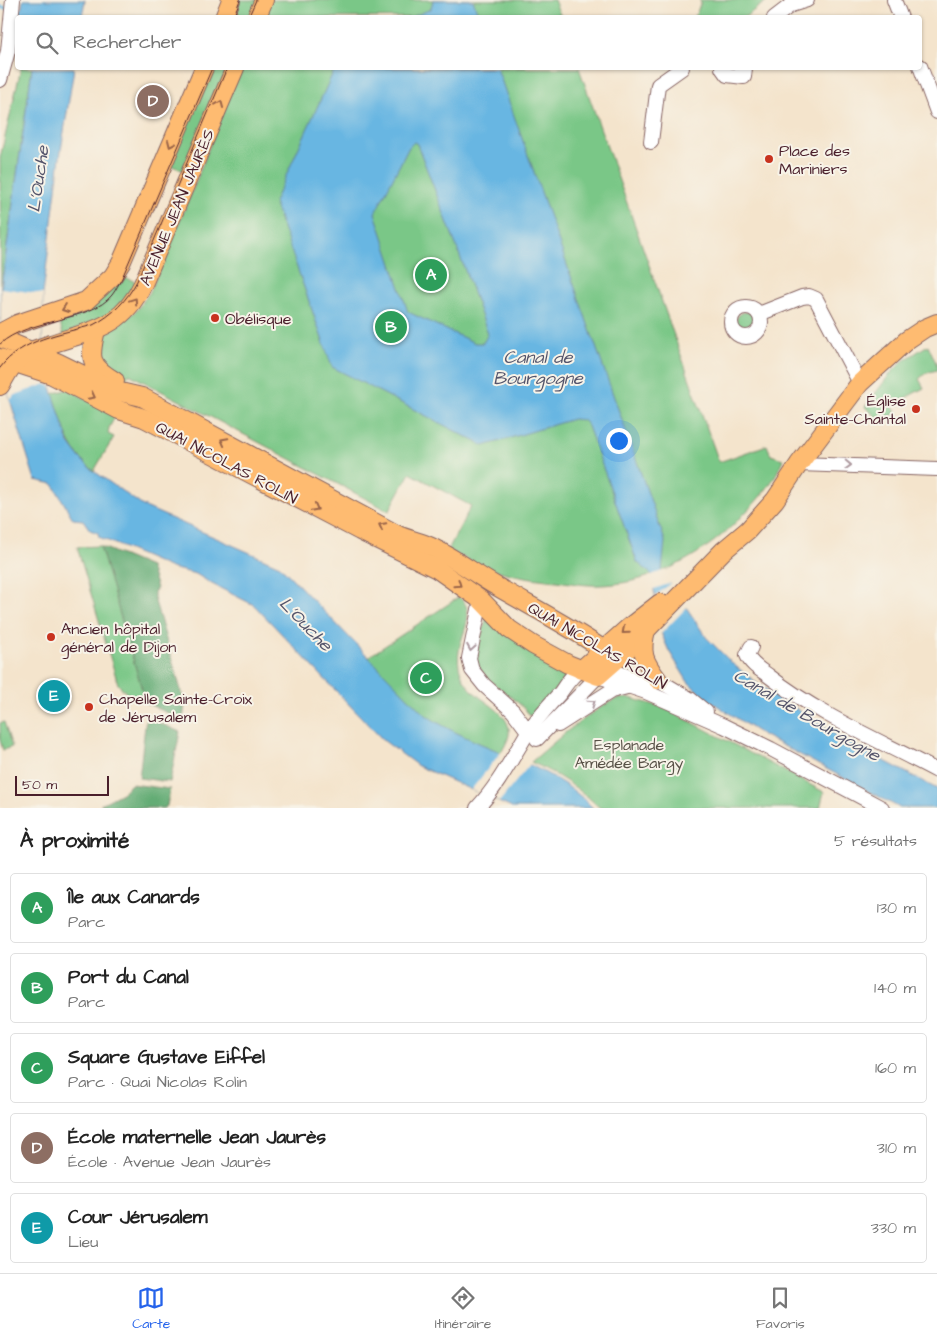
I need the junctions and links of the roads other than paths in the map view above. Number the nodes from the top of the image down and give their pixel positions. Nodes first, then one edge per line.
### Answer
1 (13, 0) edge
2 (231, 0) edge
3 (264, 0) edge
4 (807, 0) edge
5 (894, 0) edge
6 (225, 15) edge
7 (257, 15) edge
8 (778, 15) edge
9 (899, 15) edge
10 (922, 69) edge
11 (203, 70) edge
12 (234, 70) edge
13 (679, 70) edge
14 (723, 70) edge
15 (745, 70) edge
16 (0, 80) edge
17 (932, 84) edge
18 (937, 112) edge
19 (651, 142) dead end
20 (760, 314) dead end
21 (937, 323) edge
22 (96, 330) junction
23 (0, 333) edge
24 (0, 338) edge
25 (42, 357) junction
26 (5, 368) edge
27 (860, 383) junction
28 (142, 397) junction
29 (193, 434) junction
30 (799, 464) junction
31 (937, 470) edge
32 (440, 562) junction
33 (481, 600) junction
34 (649, 622) junction
35 (751, 647) dead end
36 (599, 664) junction
37 (658, 680) junction
38 (627, 687) junction
39 (700, 708) junction
40 (724, 726) junction
41 (533, 735) junction
42 (937, 771) edge
43 (476, 808) edge
44 (882, 808) edge

1 - 16 street
2 - 6 main road
3 - 7 main road
4 - 8 street
5 - 9 street
10 - 17 street
11 -> 23 main road, AVENUE JEAN JAURÈS
22 -> 12 main road, AVENUE JEAN JAURÈS
13 - 19 street
14 - 15 street
17 - 18 street
20 - 27 street
21 - 27 main road
22 - 25 main road, AVENUE JEAN JAURÈS
22 - 28 main road
24 - 25 main road
25 - 26 main road, QUAI NICOLAS ROLIN
25 - 26 main road, AVENUE JEAN JAURÈS
25 - 28 main road, QUAI NICOLAS ROLIN
25 -> 29 main road, QUAI NICOLAS ROLIN
27 - 30 main road
28 - 29 main road, QUAI NICOLAS ROLIN
29 - 32 main road, QUAI NICOLAS ROLIN
30 -> 31 street
30 - 34 main road
32 -> 33 main road, QUAI NICOLAS ROLIN
32 - 36 main road, QUAI NICOLAS ROLIN
33 - 36 main road, QUAI NICOLAS ROLIN
33 -> 41 street
34 - 36 main road
34 - 37 main road
35 - 42 street
36 - 37 street, QUAI NICOLAS ROLIN
36 - 38 street, QUAI NICOLAS ROLIN
36 - 39 street
36 - 41 street
37 - 39 street, QUAI NICOLAS ROLIN
38 - 40 street, QUAI NICOLAS ROLIN
41 -> 38 street
39 - 40 street, QUAI NICOLAS ROLIN
40 - 44 street, QUAI NICOLAS ROLIN
41 - 43 street

